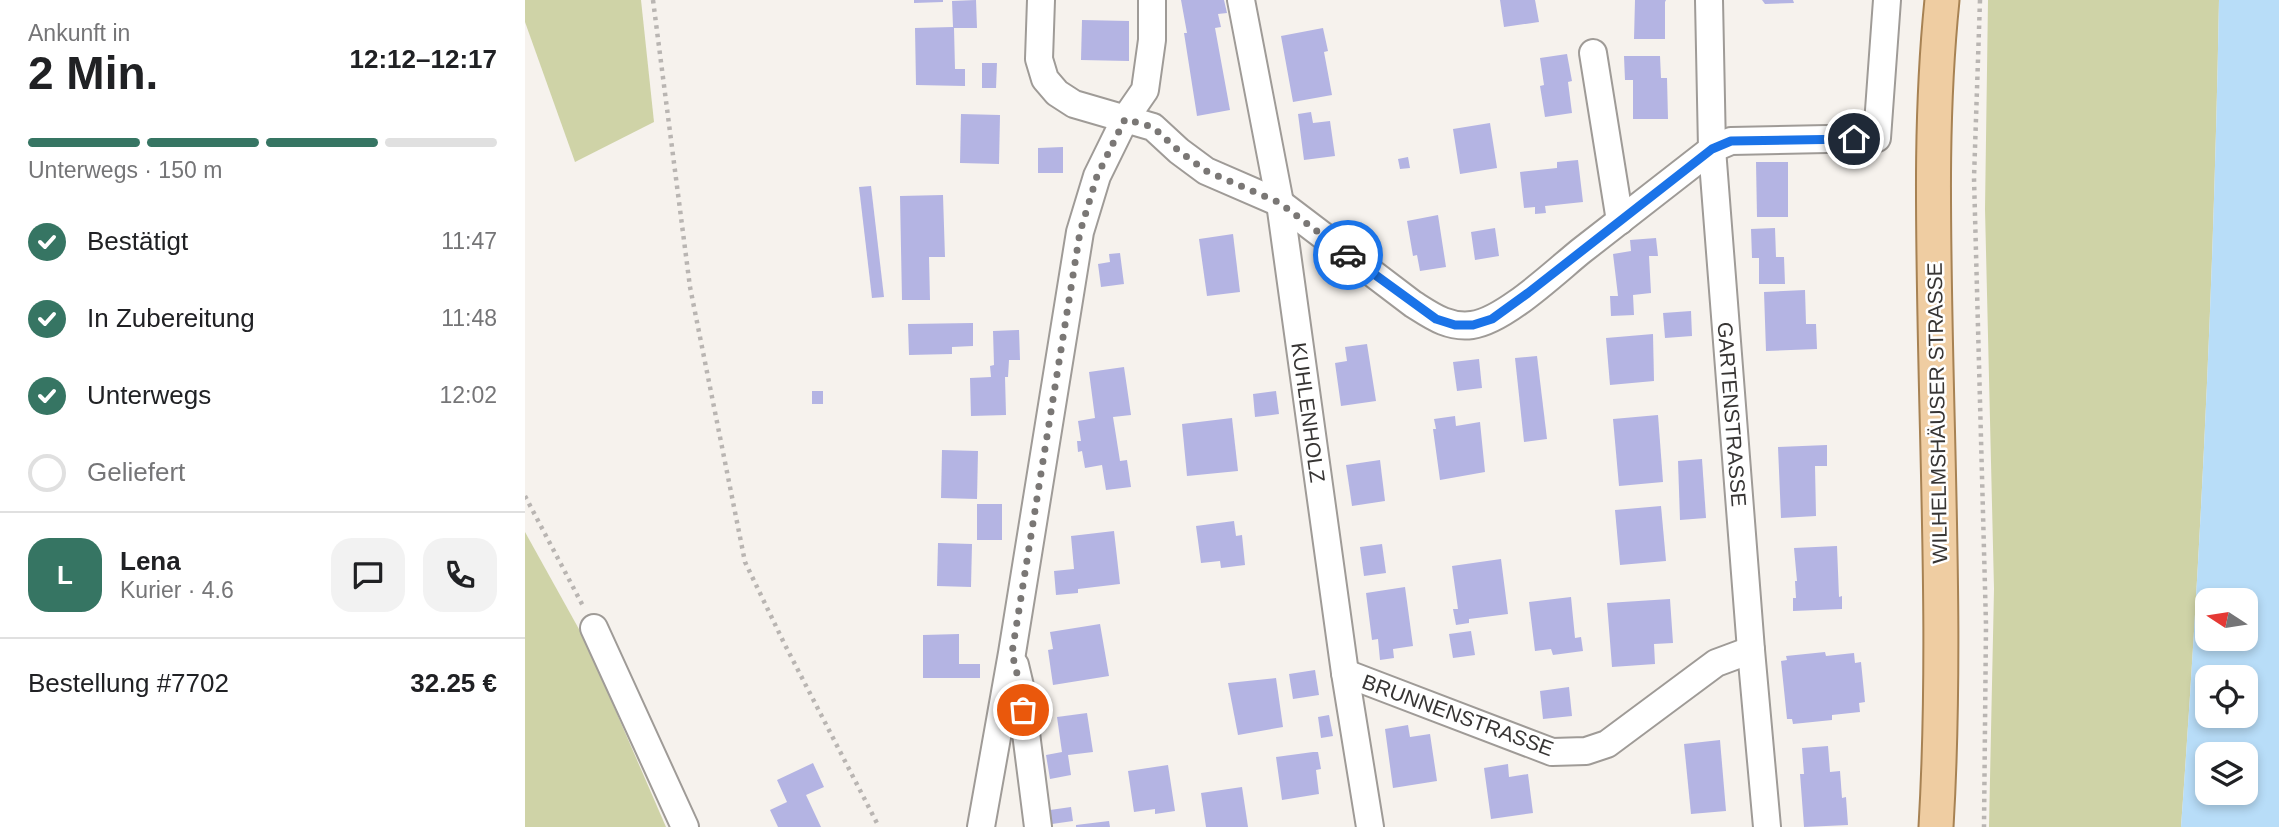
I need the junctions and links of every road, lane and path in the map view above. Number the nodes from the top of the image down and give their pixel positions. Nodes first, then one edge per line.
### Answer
1 (653, 0) edge
2 (1041, 0) edge
3 (1152, 0) edge
4 (1241, 0) edge
5 (1709, 0) edge
6 (1887, 0) edge
7 (1942, 0) edge
8 (1980, 0) edge
9 (1593, 53) dead end
10 (1125, 119) junction
11 (1712, 149) junction
12 (1280, 203) junction
13 (1621, 221) junction
14 (525, 496) edge
15 (594, 628) joint
16 (1751, 650) junction
17 (1012, 653) junction
18 (1345, 674) junction
19 (685, 827) edge
20 (879, 827) edge
21 (981, 827) edge
22 (1038, 827) edge
23 (1370, 827) edge
24 (1767, 827) edge
25 (1937, 827) edge
26 (1983, 827) edge

1 - 20 path
2 - 10 street
3 - 10 street
4 - 12 street, KUHLENHOLZ
5 - 11 street, GARTENSTRASSE
6 - 11 street
7 - 25 main road, WILHELMSHÄUSER STRASSE
8 - 26 path
9 - 13 street
10 - 12 street
10 - 17 street
11 - 13 street
11 - 16 street, GARTENSTRASSE
12 - 13 street
12 - 18 street, KUHLENHOLZ
14 - 15 path
15 - 19 street
16 - 18 street, BRUNNENSTRASSE
16 - 24 street, GARTENSTRASSE
17 - 21 street
17 - 22 street
18 - 23 street, KUHLENHOLZ

